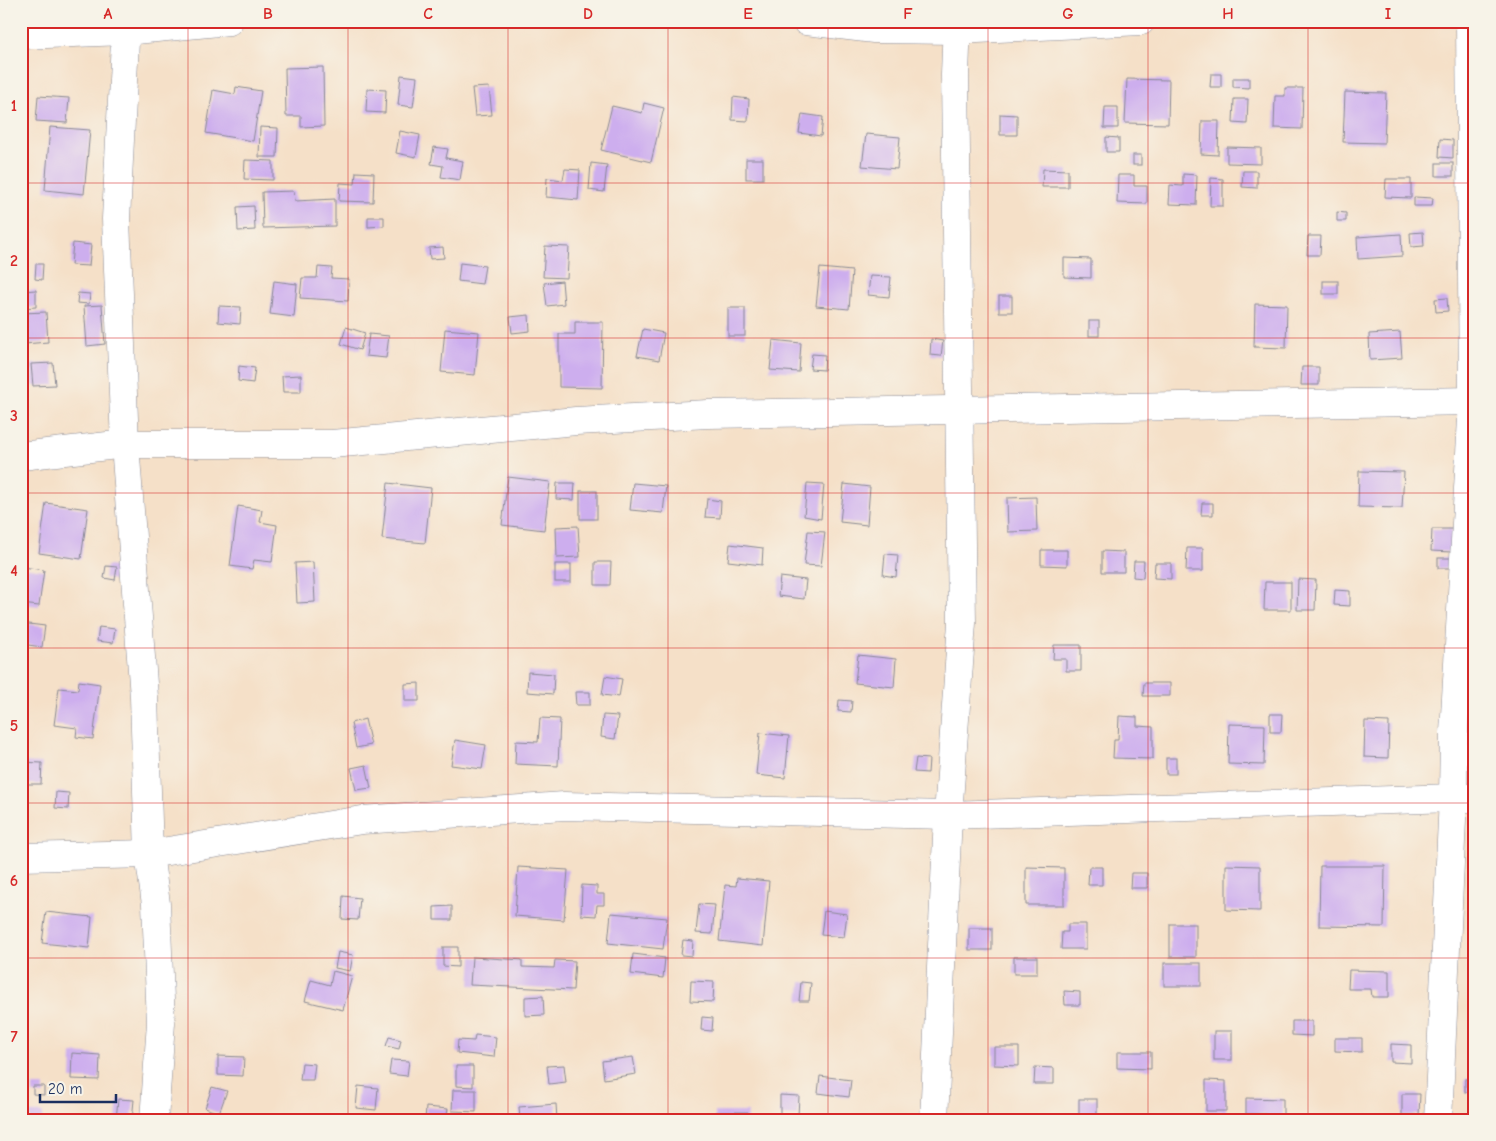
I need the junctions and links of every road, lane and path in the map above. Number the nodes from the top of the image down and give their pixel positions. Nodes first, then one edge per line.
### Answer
1 (229, 21) edge
2 (806, 21) edge
3 (1141, 21) edge
4 (1470, 21) edge
5 (126, 26) edge
6 (957, 26) edge
7 (21, 35) edge
8 (1474, 401) edge
9 (959, 410) junction
10 (126, 444) junction
11 (21, 456) edge
12 (1464, 798) edge
13 (948, 815) junction
14 (149, 854) junction
15 (21, 857) edge
16 (154, 1120) edge
17 (934, 1120) edge
18 (1438, 1120) edge

1 - 5 street
2 - 6 street
3 - 6 street
4 - 8 street
5 - 7 street
5 - 10 street
6 - 9 street
8 - 9 street
8 - 12 street
9 - 10 street
9 - 13 street
10 - 11 street
10 - 14 street
12 - 13 street
12 - 18 street
13 - 14 street
13 - 17 street
14 - 15 street
14 - 16 street

